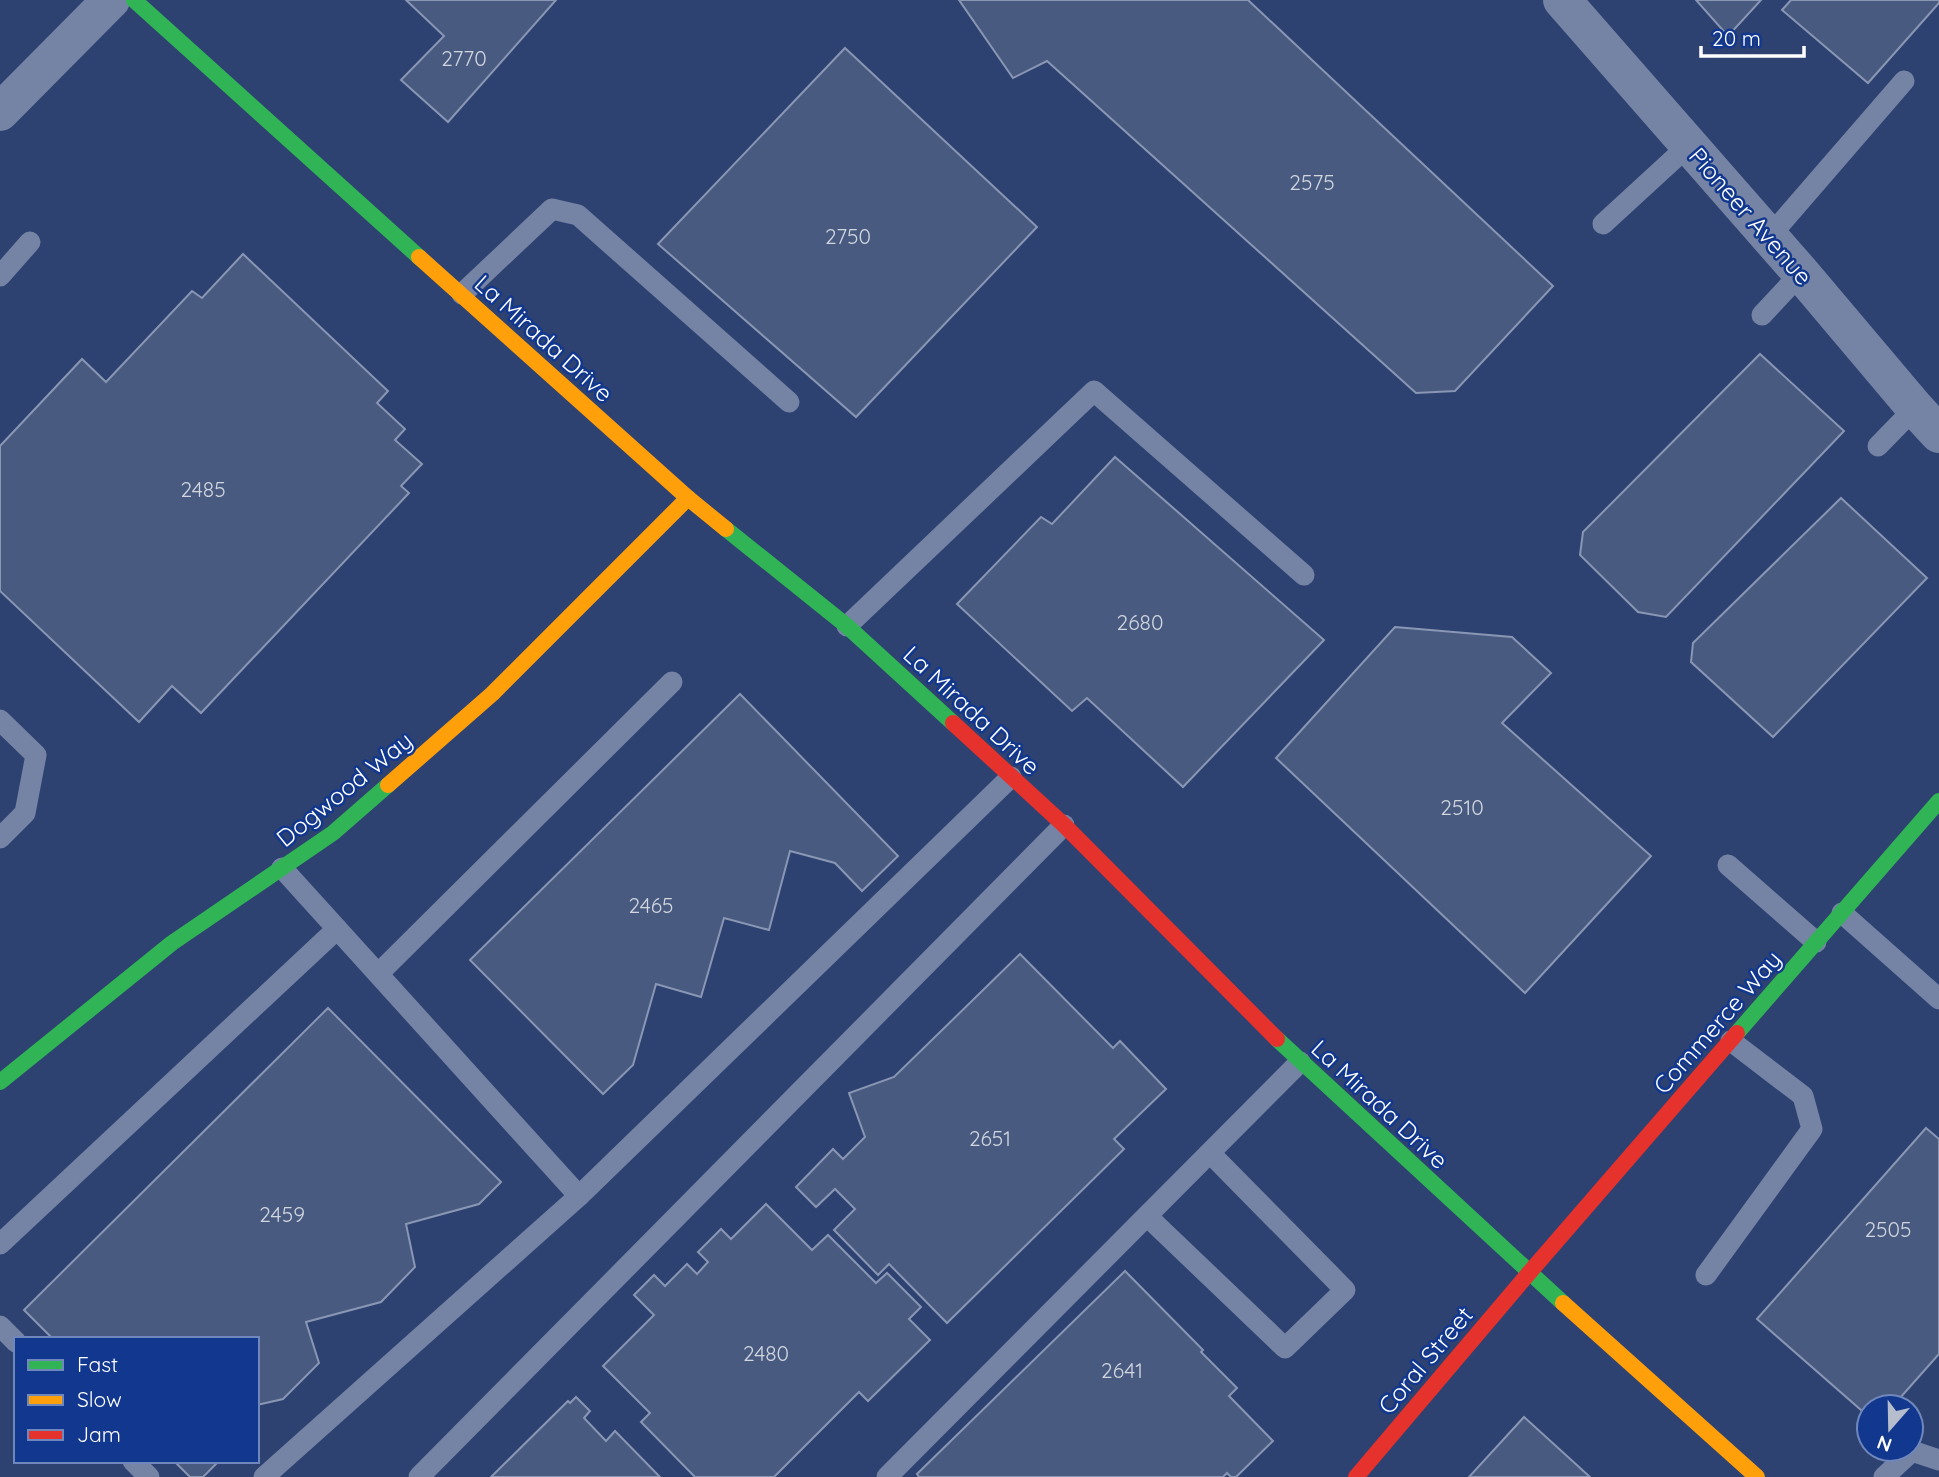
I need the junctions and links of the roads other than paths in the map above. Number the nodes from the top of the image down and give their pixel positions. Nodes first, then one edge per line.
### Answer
1 (111, 0) edge
2 (134, 0) edge
3 (1562, 0) edge
4 (1905, 80) dead end
5 (0, 112) edge
6 (1689, 145) junction
7 (1603, 224) dead end
8 (1769, 237) junction
9 (30, 242) dead end
10 (1801, 273) junction
11 (0, 276) edge
12 (461, 294) junction
13 (1762, 316) dead end
14 (789, 402) dead end
15 (1927, 421) edge
16 (1878, 446) dead end
17 (688, 498) junction
18 (1304, 575) dead end
19 (848, 626) junction
20 (672, 682) dead end
21 (0, 720) edge
22 (1011, 777) junction
23 (1939, 801) edge
24 (1064, 825) junction
25 (0, 838) edge
26 (1728, 865) dead end
27 (282, 868) junction
28 (1842, 912) junction
29 (337, 929) junction
30 (1816, 942) junction
31 (379, 973) junction
32 (1939, 999) edge
33 (1731, 1041) junction
34 (1300, 1062) junction
35 (0, 1082) edge
36 (1210, 1153) junction
37 (579, 1196) junction
38 (1147, 1216) junction
39 (0, 1244) edge
40 (1530, 1273) junction
41 (1706, 1275) dead end
42 (0, 1326) edge
43 (14, 1340) edge
44 (1939, 1460) edge
45 (135, 1463) edge
46 (149, 1477) edge
47 (264, 1477) edge
48 (419, 1477) edge
49 (887, 1477) edge
50 (1356, 1477) edge
51 (1757, 1477) edge
52 (1884, 1477) edge

1 - 5 street
2 - 12 main road, La Mirada Drive
3 - 6 street, Pioneer Avenue
4 - 8 lane
6 - 7 lane
6 - 8 street, Pioneer Avenue
8 - 10 street, Pioneer Avenue
9 - 11 lane
10 - 13 lane
10 - 15 street, Pioneer Avenue
12 - 14 lane
12 - 17 main road, La Mirada Drive
15 - 16 lane
17 - 19 main road, La Mirada Drive
17 - 27 main road, Dogwood Way
18 - 19 lane
19 - 22 main road, La Mirada Drive
20 - 31 lane
21 - 25 lane
22 - 24 main road, La Mirada Drive
22 - 37 lane
23 - 28 main road, Commerce Way
24 - 34 main road, La Mirada Drive
24 - 48 lane
26 - 30 lane
27 - 29 lane
27 - 35 main road, Dogwood Way
28 - 30 main road, Commerce Way
28 - 32 lane
29 - 31 lane
29 - 39 lane
30 - 33 main road, Commerce Way
31 - 37 lane
33 - 40 main road, Commerce Way
33 - 41 lane
34 - 36 lane
34 - 40 main road, La Mirada Drive
36 - 38 lane
36 - 38 lane
37 - 47 lane
38 - 49 lane
40 - 50 main road, Coral Street
40 - 51 main road, La Mirada Drive
42 - 43 lane
44 - 52 lane
45 - 46 lane

